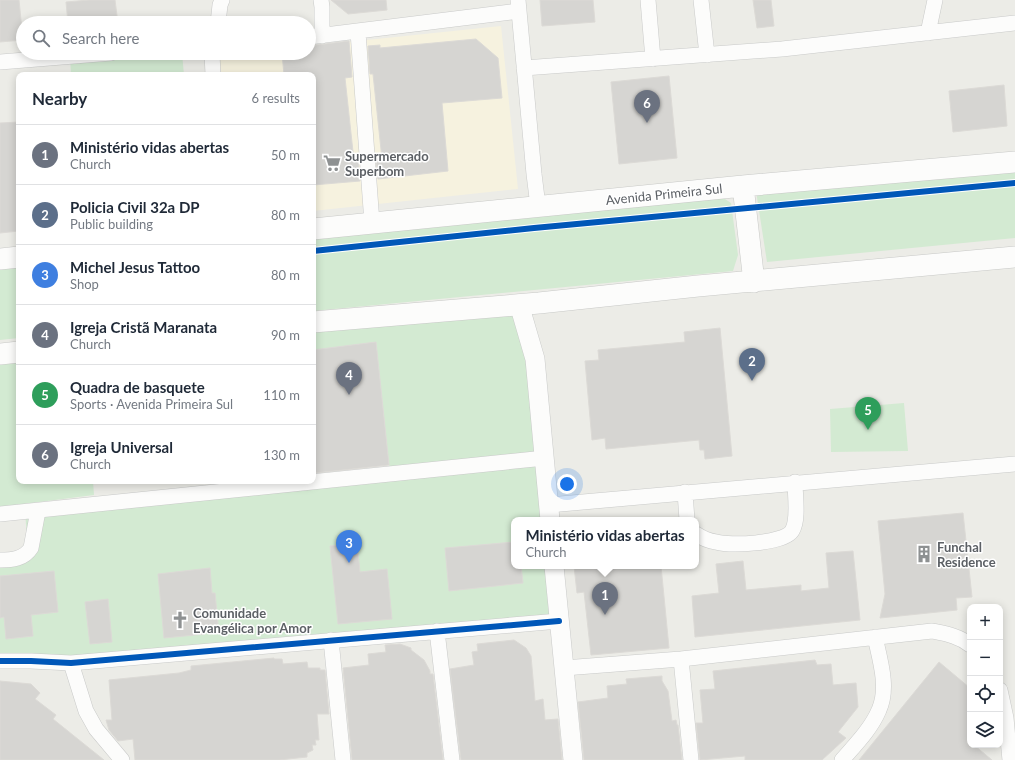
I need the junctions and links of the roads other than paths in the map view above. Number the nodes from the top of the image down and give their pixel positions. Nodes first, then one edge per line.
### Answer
1 (222, 0) edge
2 (321, 0) edge
3 (648, 0) edge
4 (701, 0) edge
5 (935, 0) edge
6 (518, 6) edge
7 (218, 16) edge
8 (1015, 24) edge
9 (358, 32) junction
10 (928, 33) junction
11 (316, 37) edge
12 (707, 55) junction
13 (653, 59) junction
14 (25, 60) edge
15 (212, 60) edge
16 (0, 62) edge
17 (524, 68) junction
18 (213, 72) edge
19 (1015, 162) edge
20 (743, 186) junction
21 (538, 206) junction
22 (372, 223) junction
23 (316, 229) edge
24 (16, 257) edge
25 (1015, 257) edge
26 (0, 259) edge
27 (754, 282) junction
28 (529, 303) junction
29 (316, 322) edge
30 (16, 352) edge
31 (0, 354) edge
32 (544, 458) junction
33 (1015, 464) edge
34 (316, 481) edge
35 (795, 482) junction
36 (291, 484) edge
37 (685, 492) junction
38 (38, 510) junction
39 (550, 513) edge
40 (0, 514) edge
41 (687, 517) edge
42 (699, 535) edge
43 (0, 560) edge
44 (554, 569) edge
45 (559, 621) junction
46 (437, 631) junction
47 (874, 637) junction
48 (331, 640) junction
49 (967, 643) edge
50 (681, 659) junction
51 (0, 661) edge
52 (71, 663) junction
53 (564, 668) junction
54 (1003, 704) edge
55 (122, 760) edge
56 (343, 760) edge
57 (452, 760) edge
58 (573, 760) edge
59 (691, 760) edge
60 (842, 760) edge
61 (1010, 760) edge

1 - 7 street
2 - 11 street
3 - 13 street
4 - 12 street
5 - 10 street
6 - 9 street
6 - 17 street
8 - 10 street
9 - 11 street
9 - 22 street
10 - 12 street
12 - 13 street
13 - 17 street
14 - 16 street
15 - 18 street
17 - 21 street
19 - 20 main road, Avenida Primeira Sul
20 - 21 main road, Avenida Primeira Sul
20 - 27 main road
21 - 22 main road, Avenida Primeira Sul
22 - 23 main road, Avenida Primeira Sul
24 - 26 main road
25 - 27 main road
27 - 28 main road
28 - 29 main road
28 - 32 street
30 - 31 main road
32 - 34 street
32 - 39 street
33 - 35 street
35 - 37 street
35 - 42 street
36 - 38 street
37 - 39 street
37 - 41 street
38 - 40 street
38 - 43 street
44 - 45 street
45 - 46 street
45 - 53 street
46 - 48 street
46 - 57 street
47 - 49 street
47 - 50 street
47 - 60 street
48 - 52 street
48 - 56 street
50 - 53 street
50 - 59 street
51 - 52 street
52 - 55 street
53 - 58 street
54 - 61 street

